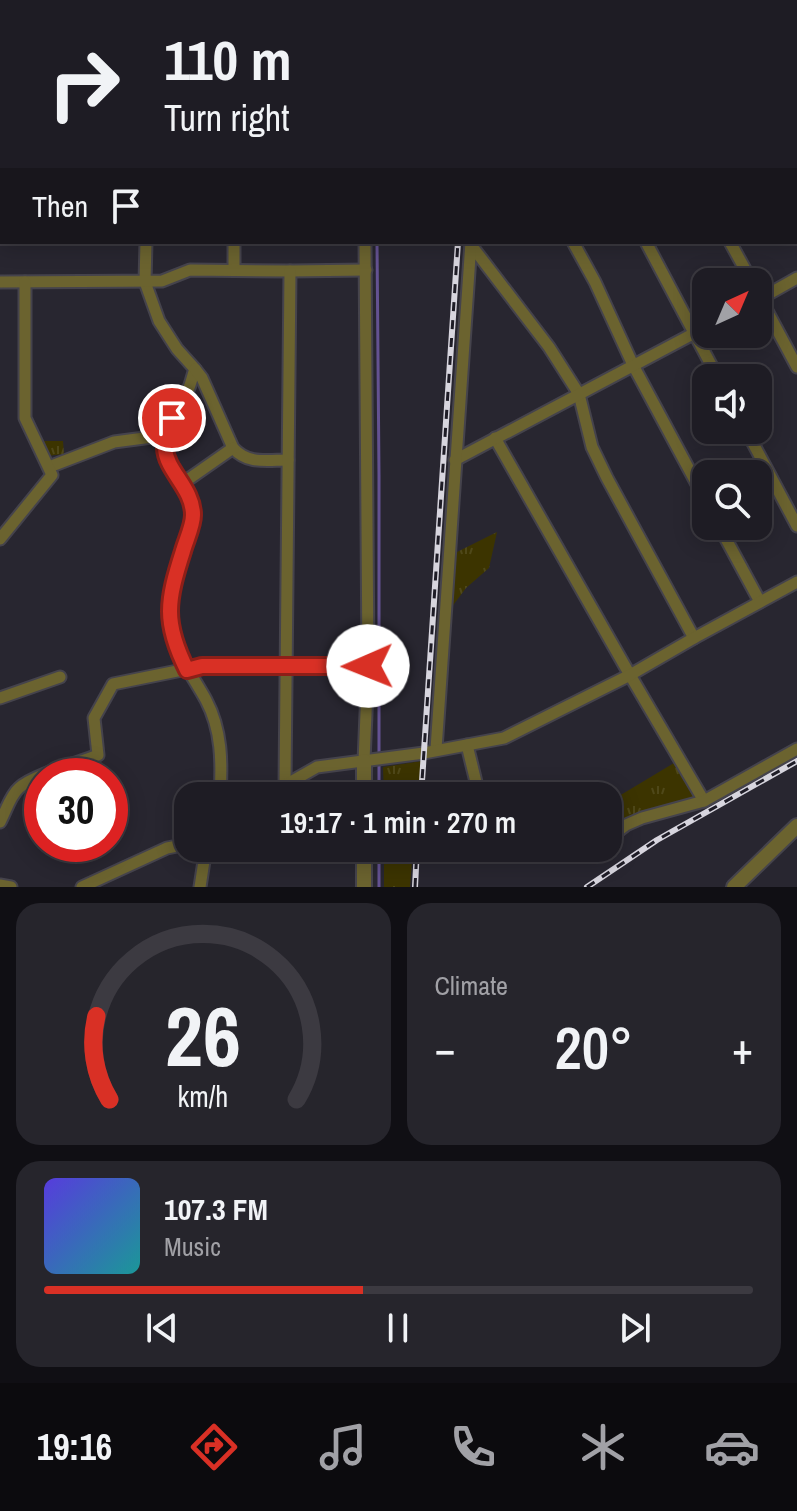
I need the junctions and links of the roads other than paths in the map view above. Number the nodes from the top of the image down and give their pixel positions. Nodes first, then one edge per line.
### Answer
1 (146, 244) edge
2 (234, 244) edge
3 (365, 244) edge
4 (471, 244) edge
5 (472, 244) edge
6 (574, 244) edge
7 (647, 244) edge
8 (731, 244) edge
9 (744, 268) edge
10 (234, 270) junction
11 (366, 270) junction
12 (290, 271) junction
13 (797, 278) edge
14 (0, 282) edge
15 (25, 282) junction
16 (145, 282) junction
17 (772, 290) edge
18 (772, 321) edge
19 (692, 329) edge
20 (692, 334) edge
21 (633, 365) junction
22 (797, 367) edge
23 (195, 369) junction
24 (579, 394) junction
25 (167, 435) junction
26 (495, 438) junction
27 (753, 444) edge
28 (233, 448) junction
29 (288, 460) junction
30 (455, 460) junction
31 (49, 467) junction
32 (692, 475) edge
33 (183, 483) junction
34 (797, 526) edge
35 (0, 539) edge
36 (727, 540) edge
37 (797, 582) edge
38 (760, 602) junction
39 (694, 638) junction
40 (368, 666) junction
41 (287, 667) junction
42 (187, 670) junction
43 (630, 675) junction
44 (60, 677) dead end
45 (0, 698) edge
46 (467, 745) junction
47 (436, 749) junction
48 (797, 749) edge
49 (368, 760) junction
50 (220, 782) edge
51 (285, 782) edge
52 (290, 782) edge
53 (366, 782) edge
54 (476, 782) edge
55 (704, 801) junction
56 (0, 822) edge
57 (797, 826) edge
58 (622, 828) edge
59 (174, 847) edge
60 (204, 862) edge
61 (364, 862) edge
62 (0, 885) edge
63 (11, 887) edge
64 (82, 887) edge
65 (200, 887) edge
66 (364, 887) edge
67 (734, 887) edge

1 - 16 street
2 - 10 street
3 - 11 street
4 - 30 street
5 - 24 street
6 - 21 street
7 - 19 street
8 - 9 street
10 - 12 street
10 - 16 street
11 - 12 street
11 - 40 street
12 - 29 street
13 - 17 street
14 - 15 street
15 - 16 street
15 - 31 street
16 - 23 street
18 - 22 street
20 - 21 street
21 - 24 street
21 - 32 street
23 - 25 street
23 - 28 street
24 - 26 street
24 - 39 street
25 - 31 street
25 - 33 street
26 - 30 street
26 - 43 street
27 - 34 street
28 - 29 street
28 - 33 street
29 - 41 street
30 - 47 street
31 - 35 street
33 - 42 street
36 - 38 street
37 - 38 street
38 - 39 street
39 - 43 street
40 - 41 street
40 - 49 street
41 - 42 street
41 - 51 street
42 - 50 street
42 - 56 street
43 - 46 street
43 - 55 street
44 - 45 street
46 - 47 street
46 - 54 street
47 - 49 street
48 - 55 street
49 - 52 street
49 - 53 street
55 - 58 street
57 - 67 street
59 - 64 street
60 - 65 street
61 - 66 street
62 - 63 street

